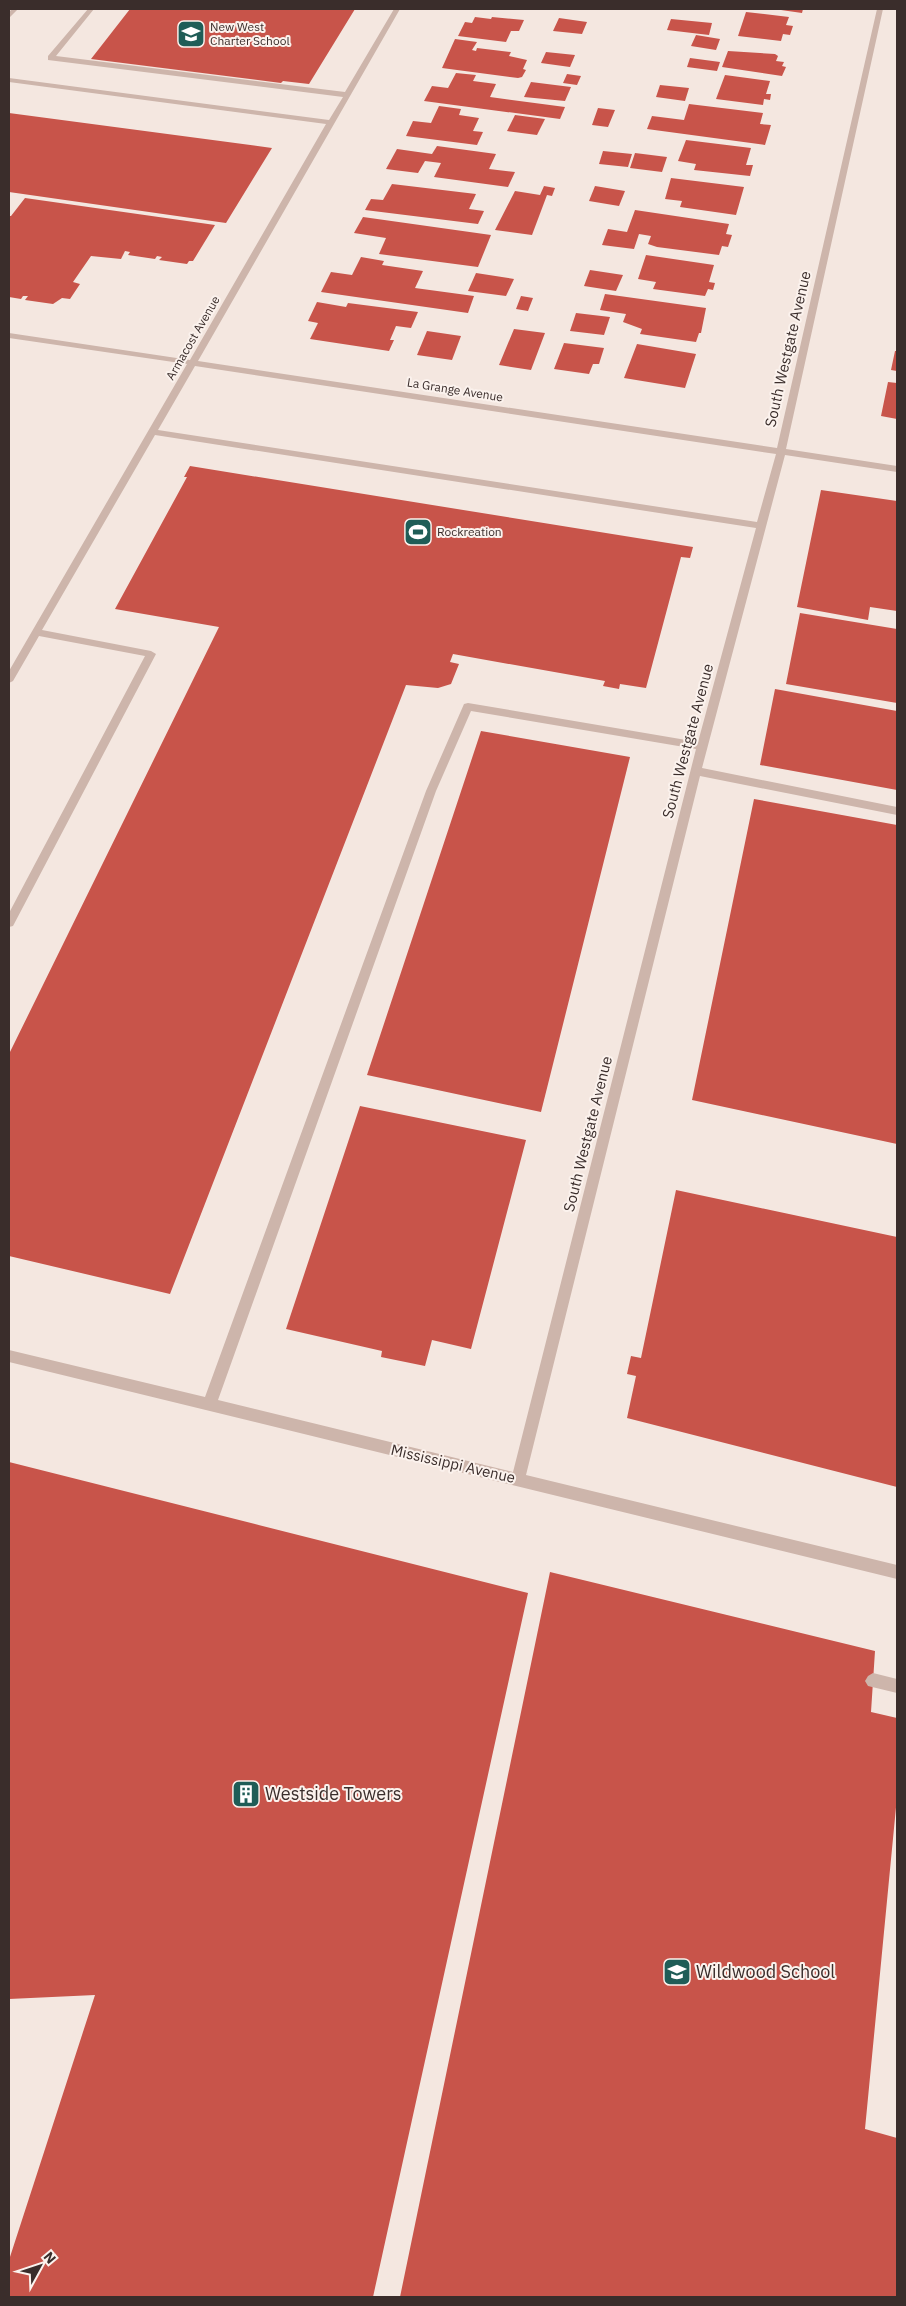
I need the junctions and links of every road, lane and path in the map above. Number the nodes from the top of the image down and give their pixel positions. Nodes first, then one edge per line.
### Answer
1 (15, 9) edge
2 (91, 9) edge
3 (397, 9) edge
4 (880, 9) edge
5 (9, 16) edge
6 (9, 80) edge
7 (348, 95) junction
8 (332, 122) junction
9 (9, 335) edge
10 (194, 363) junction
11 (154, 432) junction
12 (781, 452) junction
13 (897, 469) edge
14 (761, 526) junction
15 (36, 632) junction
16 (9, 679) edge
17 (702, 746) junction
18 (695, 771) junction
19 (897, 811) edge
20 (9, 923) edge
21 (9, 1356) edge
22 (209, 1405) junction
23 (518, 1480) junction
24 (897, 1572) edge
25 (873, 1681) dead end
26 (897, 1686) edge

1 - 5 street
2 - 7 street
3 - 7 street, Armacost Avenue
4 - 12 street, South Westgate Avenue
6 - 8 street
7 - 8 street, Armacost Avenue
8 - 10 street, Armacost Avenue
9 - 10 street, La Grange Avenue
10 - 11 street, Armacost Avenue
10 - 12 street, La Grange Avenue
11 - 14 street
11 - 15 street, Armacost Avenue
12 - 13 street, La Grange Avenue
12 - 14 street, South Westgate Avenue
14 - 17 street, South Westgate Avenue
15 - 16 street, Armacost Avenue
15 - 20 street
17 - 18 street, South Westgate Avenue
17 - 22 street
18 - 19 street
18 - 23 street, South Westgate Avenue
21 - 22 street, Mississippi Avenue
22 - 23 street, Mississippi Avenue
23 - 24 street, Mississippi Avenue
25 - 26 street

